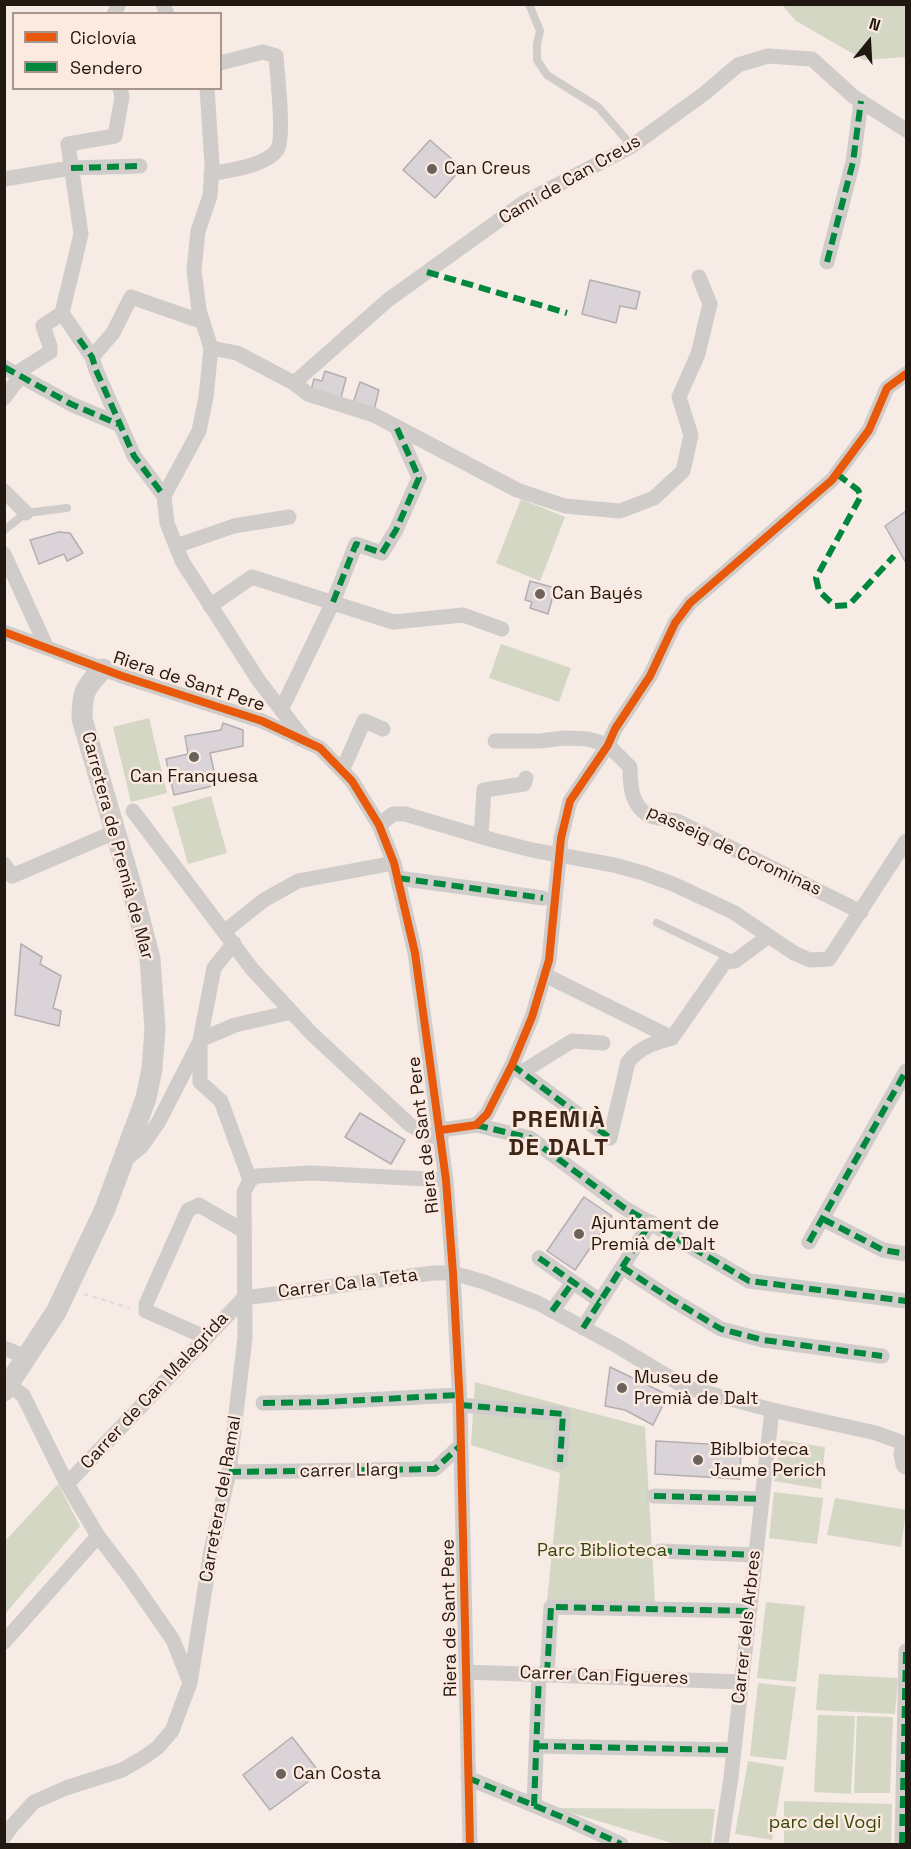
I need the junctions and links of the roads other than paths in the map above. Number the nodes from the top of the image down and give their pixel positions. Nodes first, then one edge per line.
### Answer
1 (529, 4) edge
2 (222, 62) edge
3 (120, 90) edge
4 (207, 90) edge
5 (861, 101) junction
6 (906, 130) edge
7 (632, 146) junction
8 (140, 166) dead end
9 (71, 168) junction
10 (211, 174) junction
11 (4, 179) edge
12 (827, 262) dead end
13 (699, 277) dead end
14 (62, 313) junction
15 (203, 322) junction
16 (211, 348) junction
17 (92, 357) junction
18 (13, 373) edge
19 (906, 374) edge
20 (294, 383) junction
21 (4, 398) edge
22 (118, 424) junction
23 (396, 426) junction
24 (4, 491) edge
25 (164, 496) junction
26 (67, 508) dead end
27 (26, 513) junction
28 (289, 517) dead end
29 (4, 530) edge
30 (176, 546) junction
31 (4, 554) edge
32 (333, 602) junction
33 (210, 606) junction
34 (502, 629) dead end
35 (6, 637) edge
36 (46, 648) junction
37 (103, 669) junction
38 (281, 710) junction
39 (383, 729) dead end
40 (305, 741) junction
41 (495, 741) dead end
42 (608, 745) junction
43 (342, 771) junction
44 (526, 778) dead end
45 (133, 811) dead end
46 (379, 825) junction
47 (115, 832) junction
48 (481, 836) junction
49 (906, 841) edge
50 (559, 854) junction
51 (4, 864) edge
52 (396, 870) junction
53 (543, 898) dead end
54 (861, 912) junction
55 (657, 923) dead end
56 (769, 936) junction
57 (229, 937) junction
58 (735, 961) junction
59 (545, 975) junction
60 (292, 1012) junction
61 (672, 1038) junction
62 (200, 1040) junction
63 (603, 1043) dead end
64 (517, 1069) junction
65 (906, 1071) edge
66 (476, 1125) junction
67 (441, 1134) junction
68 (123, 1162) junction
69 (250, 1179) junction
70 (446, 1180) junction
71 (823, 1219) junction
72 (651, 1222) junction
73 (244, 1231) junction
74 (809, 1242) dead end
75 (906, 1254) edge
76 (539, 1258) dead end
77 (622, 1267) junction
78 (453, 1273) junction
79 (573, 1282) junction
80 (244, 1298) junction
81 (600, 1301) junction
82 (906, 1301) edge
83 (552, 1311) junction
84 (583, 1328) junction
85 (205, 1337) junction
86 (4, 1348) edge
87 (28, 1354) junction
88 (882, 1356) dead end
89 (6, 1385) edge
90 (460, 1400) junction
91 (263, 1403) dead end
92 (772, 1410) junction
93 (461, 1445) junction
94 (906, 1445) edge
95 (560, 1462) dead end
96 (906, 1464) edge
97 (229, 1472) junction
98 (67, 1484) junction
99 (654, 1496) dead end
100 (761, 1499) junction
101 (98, 1536) junction
102 (660, 1551) dead end
103 (755, 1556) junction
104 (749, 1611) junction
105 (4, 1642) edge
106 (906, 1651) edge
107 (906, 1656) edge
108 (466, 1672) junction
109 (543, 1674) junction
110 (741, 1682) junction
111 (190, 1683) junction
112 (536, 1746) junction
113 (734, 1750) junction
114 (468, 1778) junction
115 (534, 1806) junction
116 (904, 1817) edge
117 (4, 1837) edge
118 (470, 1845) edge
119 (621, 1845) edge
120 (721, 1845) edge
121 (902, 1845) edge

1 - 7 lane
2 - 10 street
3 - 9 street
4 - 10 street
5 - 6 street, Camí de Can Creus
5 - 7 street, Camí de Can Creus
5 - 12 street
7 - 20 street, Camí de Can Creus
8 - 9 street
9 - 11 street
9 - 14 street
10 - 15 street
13 - 23 street
14 - 17 street
14 - 18 street
15 - 16 street
15 - 17 street
16 - 20 street
16 - 25 street
17 - 22 street
18 - 21 street
18 - 22 street
19 - 42 street
20 - 23 street
22 - 25 street
23 - 32 street
24 - 27 street
25 - 30 street
26 - 27 lane
27 - 29 lane
28 - 30 street
30 - 33 street
31 - 36 street
32 - 33 street
32 - 34 street
32 - 38 street
33 - 38 street
35 - 36 street, Riera de Sant Pere
36 - 37 street, Riera de Sant Pere
37 - 40 street, Riera de Sant Pere
37 - 47 street, Carretera de Premià de Mar
38 - 40 street
39 - 43 street
40 - 43 street, Riera de Sant Pere
41 - 42 street
42 - 50 street
42 - 54 street, passeig de Corominas
43 - 46 street, Riera de Sant Pere
44 - 48 street
45 - 57 street
46 - 48 street
46 - 52 street, Riera de Sant Pere
47 - 51 street
47 - 68 street, Carretera de Premià de Mar
48 - 50 street
49 - 54 street
50 - 56 street
50 - 59 street
52 - 53 street
52 - 57 street
52 - 67 street, Riera de Sant Pere
54 - 56 street
55 - 58 lane
56 - 58 street
57 - 60 street
57 - 62 street
58 - 61 street
59 - 61 street
59 - 64 street
60 - 62 street
60 - 67 street
61 - 64 street
62 - 68 street
62 - 69 street
63 - 64 street
64 - 66 street
65 - 71 street
66 - 67 street
66 - 72 street
67 - 70 street, Riera de Sant Pere
68 - 87 street, Carretera de Premià de Mar
69 - 70 street
69 - 73 street, Carretera del Ramal
70 - 78 street, Riera de Sant Pere
71 - 74 street
71 - 75 street
72 - 77 street
72 - 82 street
73 - 80 street, Carretera del Ramal
73 - 85 street
76 - 79 street
77 - 81 street
77 - 88 street
78 - 80 street, Carrer Ca la Teta
78 - 83 street, Carrer Ca la Teta
78 - 90 street, Riera de Sant Pere
79 - 81 street
79 - 83 street
80 - 85 street, Carrer de Can Malagrida
80 - 97 street, Carretera del Ramal
81 - 84 street
83 - 84 street, Carrer Ca la Teta
84 - 92 street, Carrer Ca la Teta
85 - 98 street, Carrer de Can Malagrida
86 - 87 street
87 - 89 street, Carretera de Premià de Mar
89 - 98 street
90 - 91 street
90 - 93 street, Riera de Sant Pere
90 - 95 street
92 - 94 street, Carrer Ca la Teta
92 - 100 street, Carrer dels Arbres
93 - 97 street, carrer Llarg
93 - 108 street, Riera de Sant Pere
94 - 96 street
97 - 111 street, Carretera del Ramal
98 - 101 street
99 - 100 street
100 - 103 street, Carrer dels Arbres
101 - 105 street
101 - 111 street
102 - 103 street
103 - 104 street, Carrer dels Arbres
104 - 109 street
104 - 110 street, Carrer dels Arbres
106 - 107 street
107 - 116 street
108 - 109 street, Carrer Can Figueres
108 - 114 street, Riera de Sant Pere
109 - 110 street, Carrer Can Figueres
109 - 112 street
110 - 113 street, Carrer dels Arbres
111 - 117 street, Carretera del Ramal
112 - 113 street
112 - 115 street
113 - 120 street, Carrer dels Arbres
114 - 115 street
114 - 118 street, Riera de Sant Pere
115 - 119 street
116 - 121 street

